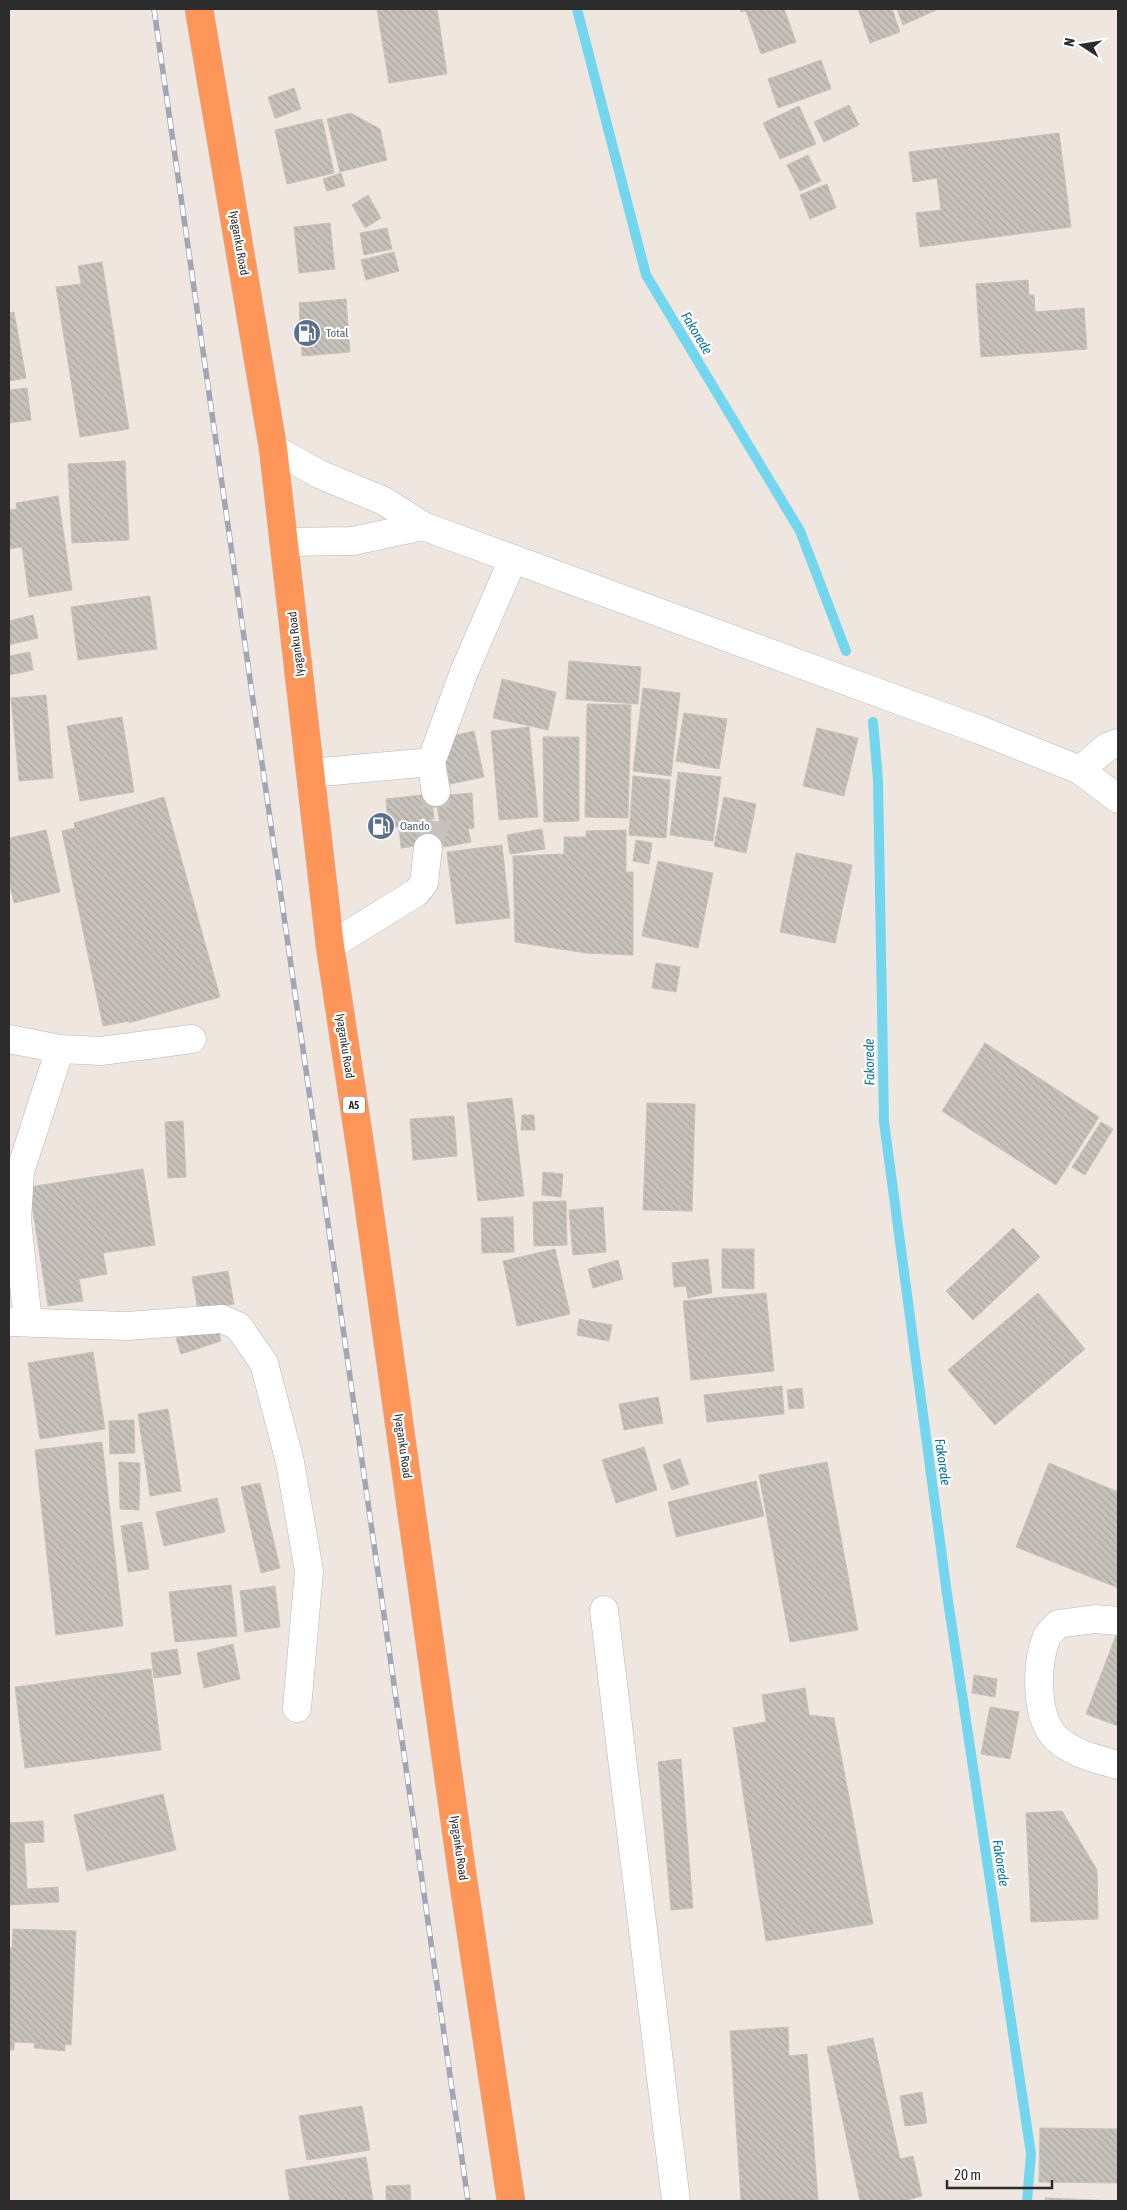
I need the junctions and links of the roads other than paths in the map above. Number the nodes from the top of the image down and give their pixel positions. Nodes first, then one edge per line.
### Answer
1 (199, 9) edge
2 (273, 448) junction
3 (423, 526) junction
4 (284, 542) junction
5 (513, 559) junction
6 (1118, 743) edge
7 (431, 762) junction
8 (1080, 770) junction
9 (311, 773) junction
10 (436, 792) tunnel mouth
11 (1118, 798) edge
12 (428, 848) tunnel mouth
13 (330, 946) junction
14 (192, 1038) dead end
15 (9, 1039) edge
16 (60, 1049) junction
17 (18, 1322) edge
18 (604, 1610) dead end
19 (1118, 1622) edge
20 (297, 1708) dead end
21 (1118, 1766) edge
22 (511, 2201) edge
23 (676, 2201) edge

1 - 2 highway, Iyaganku Road / A5
2 - 3 street
2 - 4 highway, Iyaganku Road / A5
3 - 4 street
3 - 5 street
4 - 9 highway, Iyaganku Road / A5
5 - 7 street
5 - 8 street
6 - 8 street
7 - 9 street
7 - 10 street
8 - 11 street
9 - 13 highway, Iyaganku Road / A5
12 - 13 street
13 - 22 highway, Iyaganku Road / A5
14 - 16 street
15 - 16 street
16 - 17 street
17 - 20 street
18 - 23 street
19 - 21 street

